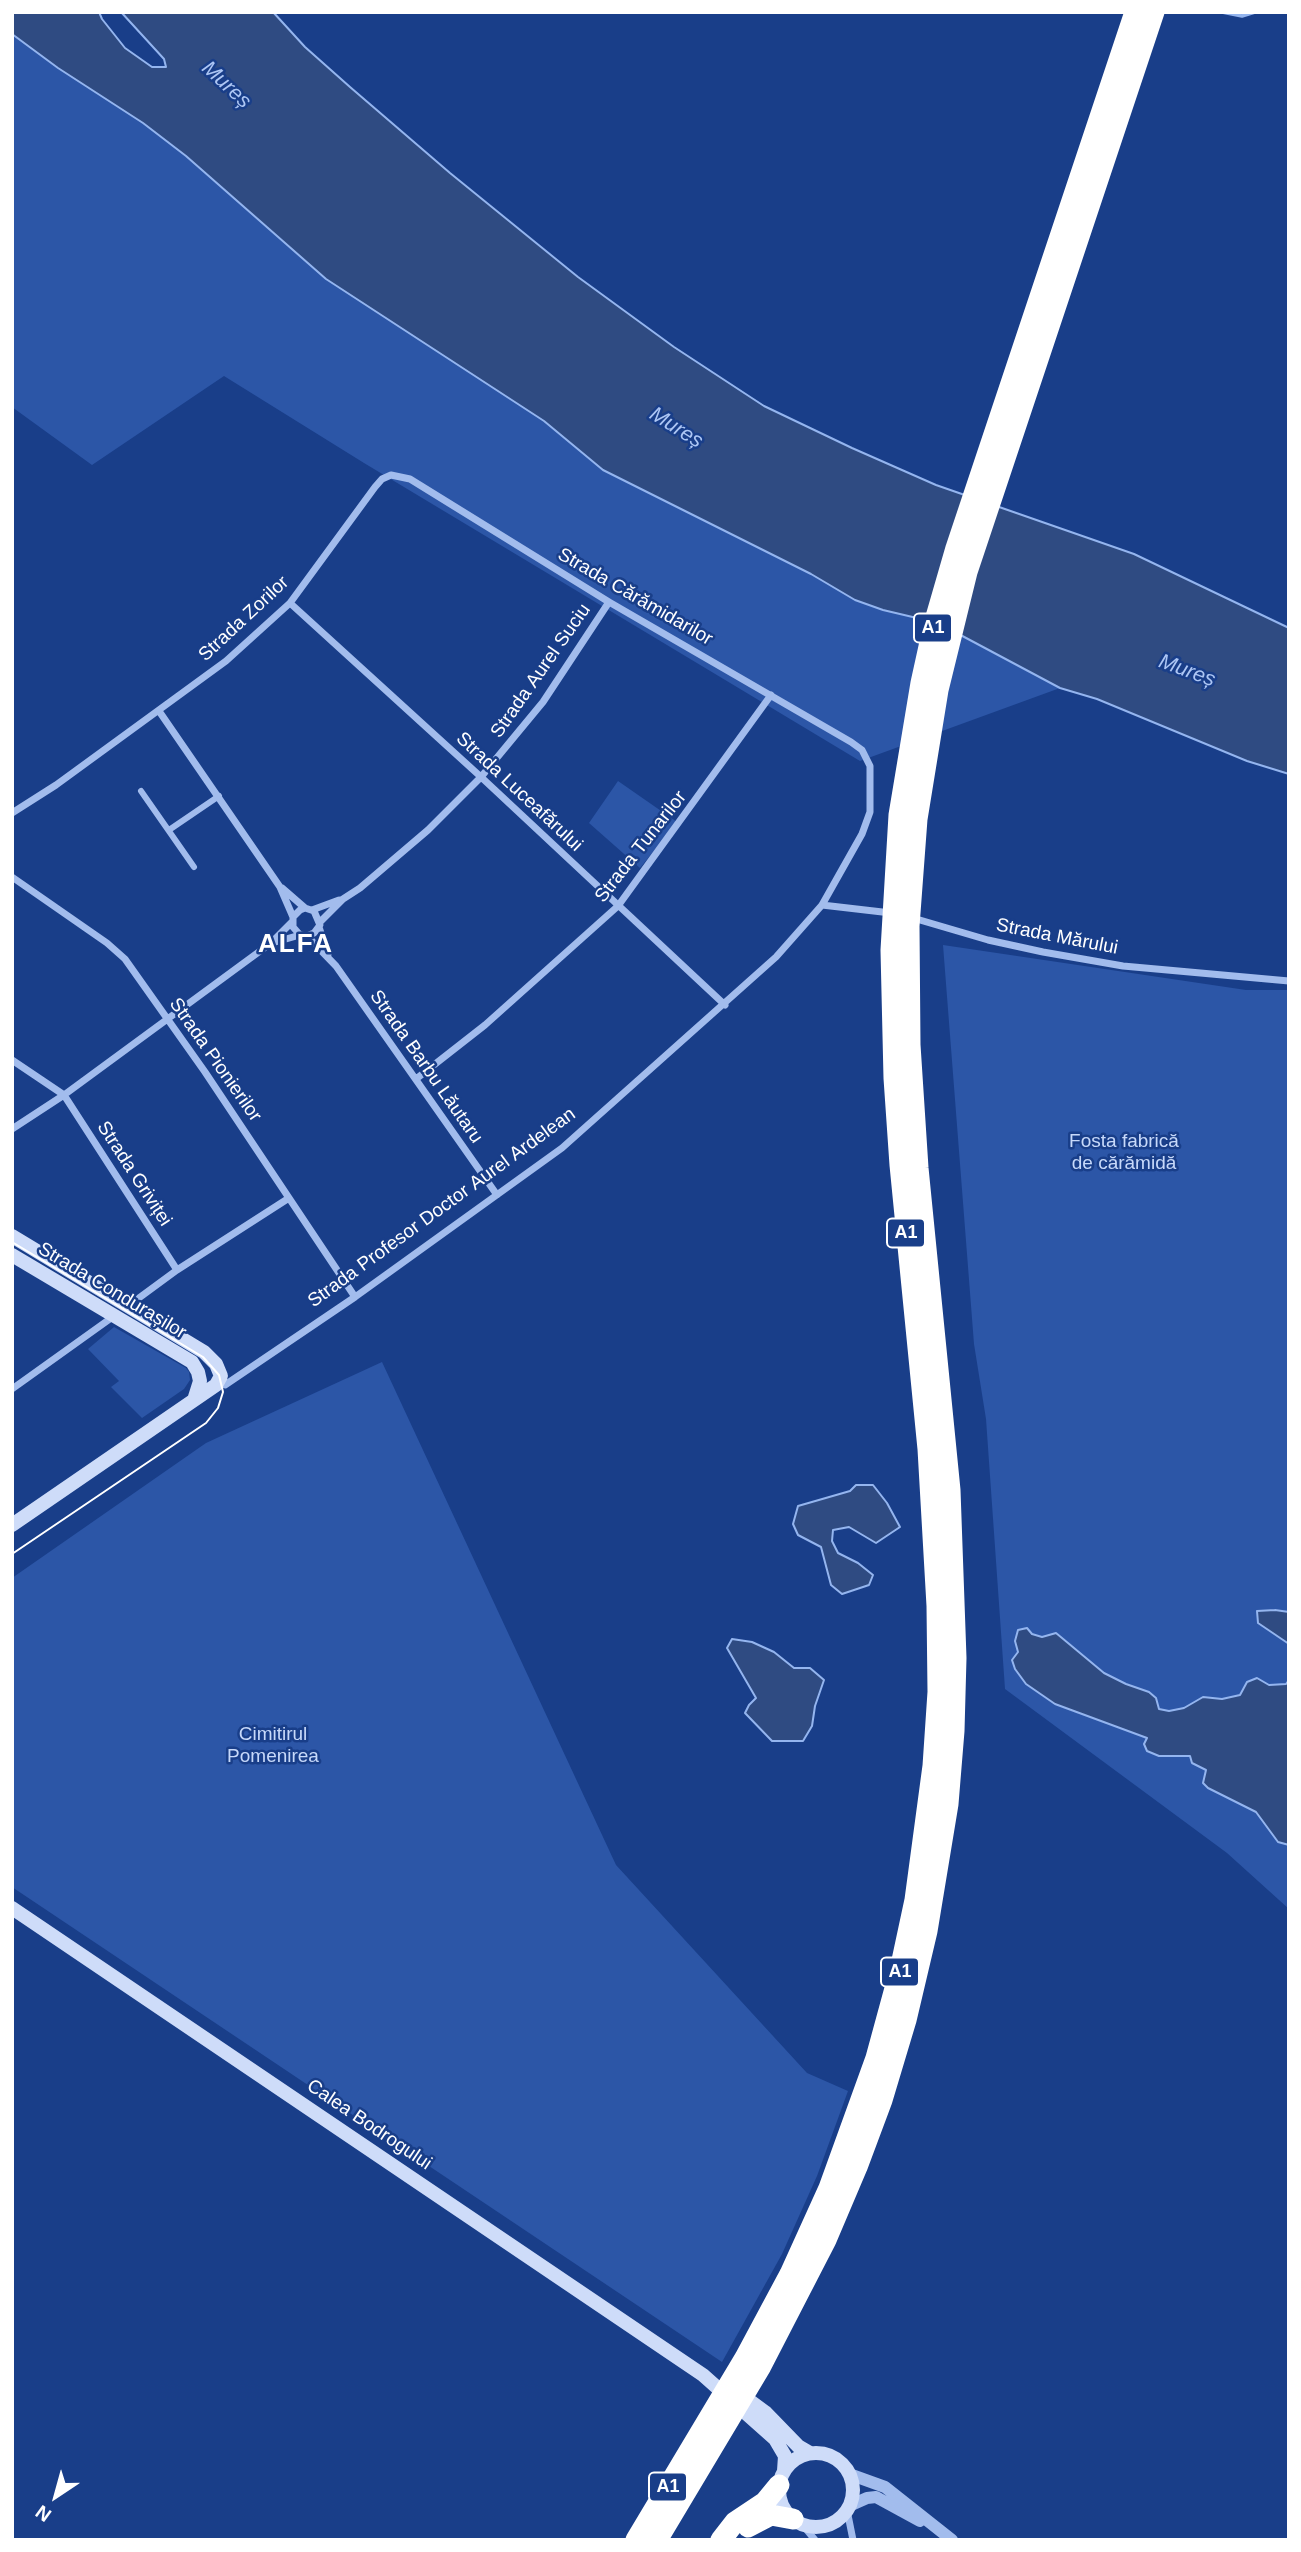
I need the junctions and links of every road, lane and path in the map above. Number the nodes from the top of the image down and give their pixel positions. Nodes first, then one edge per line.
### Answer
1 (1154, 12) edge
2 (1136, 26) edge
3 (391, 475) joint
4 (609, 602) junction
5 (290, 603) junction
6 (771, 695) junction
7 (159, 711) junction
8 (862, 750) joint
9 (481, 777) junction
10 (141, 791) dead end
11 (219, 796) junction
12 (12, 813) edge
13 (169, 830) junction
14 (194, 867) dead end
15 (12, 877) edge
16 (280, 887) junction
17 (343, 899) junction
18 (822, 905) junction
19 (618, 906) junction
20 (308, 909) junction
21 (293, 920) junction
22 (319, 925) junction
23 (304, 935) junction
24 (271, 943) junction
25 (330, 958) junction
26 (1289, 981) edge
27 (725, 1005) junction
28 (167, 1018) junction
29 (12, 1060) edge
30 (416, 1079) junction
31 (64, 1095) junction
32 (12, 1129) edge
33 (497, 1195) junction
34 (289, 1198) junction
35 (12, 1236) edge
36 (12, 1255) edge
37 (177, 1270) junction
38 (355, 1297) junction
39 (128, 1306) junction
40 (114, 1316) junction
41 (216, 1364) junction
42 (236, 1377) junction
43 (218, 1383) junction
44 (12, 1389) edge
45 (194, 1400) junction
46 (12, 1525) edge
47 (12, 1908) edge
48 (703, 2375) junction
49 (708, 2440) junction
50 (810, 2453) junction
51 (849, 2474) junction
52 (782, 2478) junction
53 (848, 2508) junction
54 (798, 2522) junction
55 (950, 2538) edge
56 (635, 2540) edge
57 (657, 2540) edge
58 (721, 2540) edge
59 (733, 2540) edge
60 (815, 2540) edge
61 (853, 2540) edge

1 - 2 highway, A1
2 - 49 highway, A1
3 - 4 street, Strada Cărămidarilor
3 - 5 street, Strada Zorilor
4 - 6 street, Strada Cărămidarilor
4 - 9 street, Strada Aurel Suciu
5 - 7 street, Strada Zorilor
5 - 9 street, Strada Luceafărului
6 - 8 street, Strada Cărămidarilor
6 - 19 street, Strada Tunarilor
7 - 11 street
7 - 12 street, Strada Zorilor
8 - 18 street, Strada Profesor Doctor Aurel Ardelean
9 - 17 street, Strada Aurel Suciu
9 - 19 street, Strada Luceafărului
10 - 13 street
11 - 13 street
11 - 16 street
13 - 14 street
15 - 28 street, Strada Pionierilor
16 - 20 street
16 - 21 street
17 - 20 street, Strada Aurel Suciu
17 - 22 street, Strada Aurel Suciu
18 - 26 street, Strada Mărului
18 - 27 street, Strada Profesor Doctor Aurel Ardelean
19 - 27 street, Strada Luceafărului
19 - 30 street, Strada Tunarilor
20 - 21 street
20 - 22 street
21 - 23 street
21 - 24 street
22 - 23 street
22 - 25 street, Strada Barbu Lăutaru
23 - 24 street
23 - 25 street, Strada Barbu Lăutaru
24 - 28 street
25 - 30 street, Strada Barbu Lăutaru
27 - 33 street, Strada Profesor Doctor Aurel Ardelean
28 - 31 street
28 - 34 street, Strada Pionierilor
29 - 31 street
30 - 33 street, Strada Barbu Lăutaru
31 - 32 street
31 - 37 street, Strada Griviței
33 - 38 street, Strada Profesor Doctor Aurel Ardelean
34 - 37 street
34 - 38 street, Strada Pionierilor
35 - 39 main road, Strada Condurașilor
36 - 40 main road, Strada Condurașilor
37 - 39 street
38 - 42 street, Strada Profesor Doctor Aurel Ardelean
39 - 41 main road, Strada Condurașilor
40 - 44 street
40 - 45 main road, Strada Condurașilor
41 - 42 street, Strada Condurașilor
41 - 43 main road
42 - 43 street, Strada Profesor Doctor Aurel Ardelean
43 - 45 main road, Strada Profesor Doctor Aurel Ardelean
45 - 46 main road, Strada Profesor Doctor Aurel Ardelean
47 - 48 main road, Calea Bodrogului
48 - 50 main road, Calea Bodrogului
48 - 52 main road, Calea Bodrogului
49 - 56 highway, A1
49 - 57 highway, A1
50 - 51 main road, Calea Bodrogului
50 - 52 main road
51 - 53 main road
51 - 55 street, Calea Bodrogului
52 - 54 main road, Calea Bodrogului
52 - 58 highway
53 - 54 main road, Calea Bodrogului
53 - 55 street, Calea Bodrogului
53 - 61 street
54 - 59 highway
54 - 60 street

